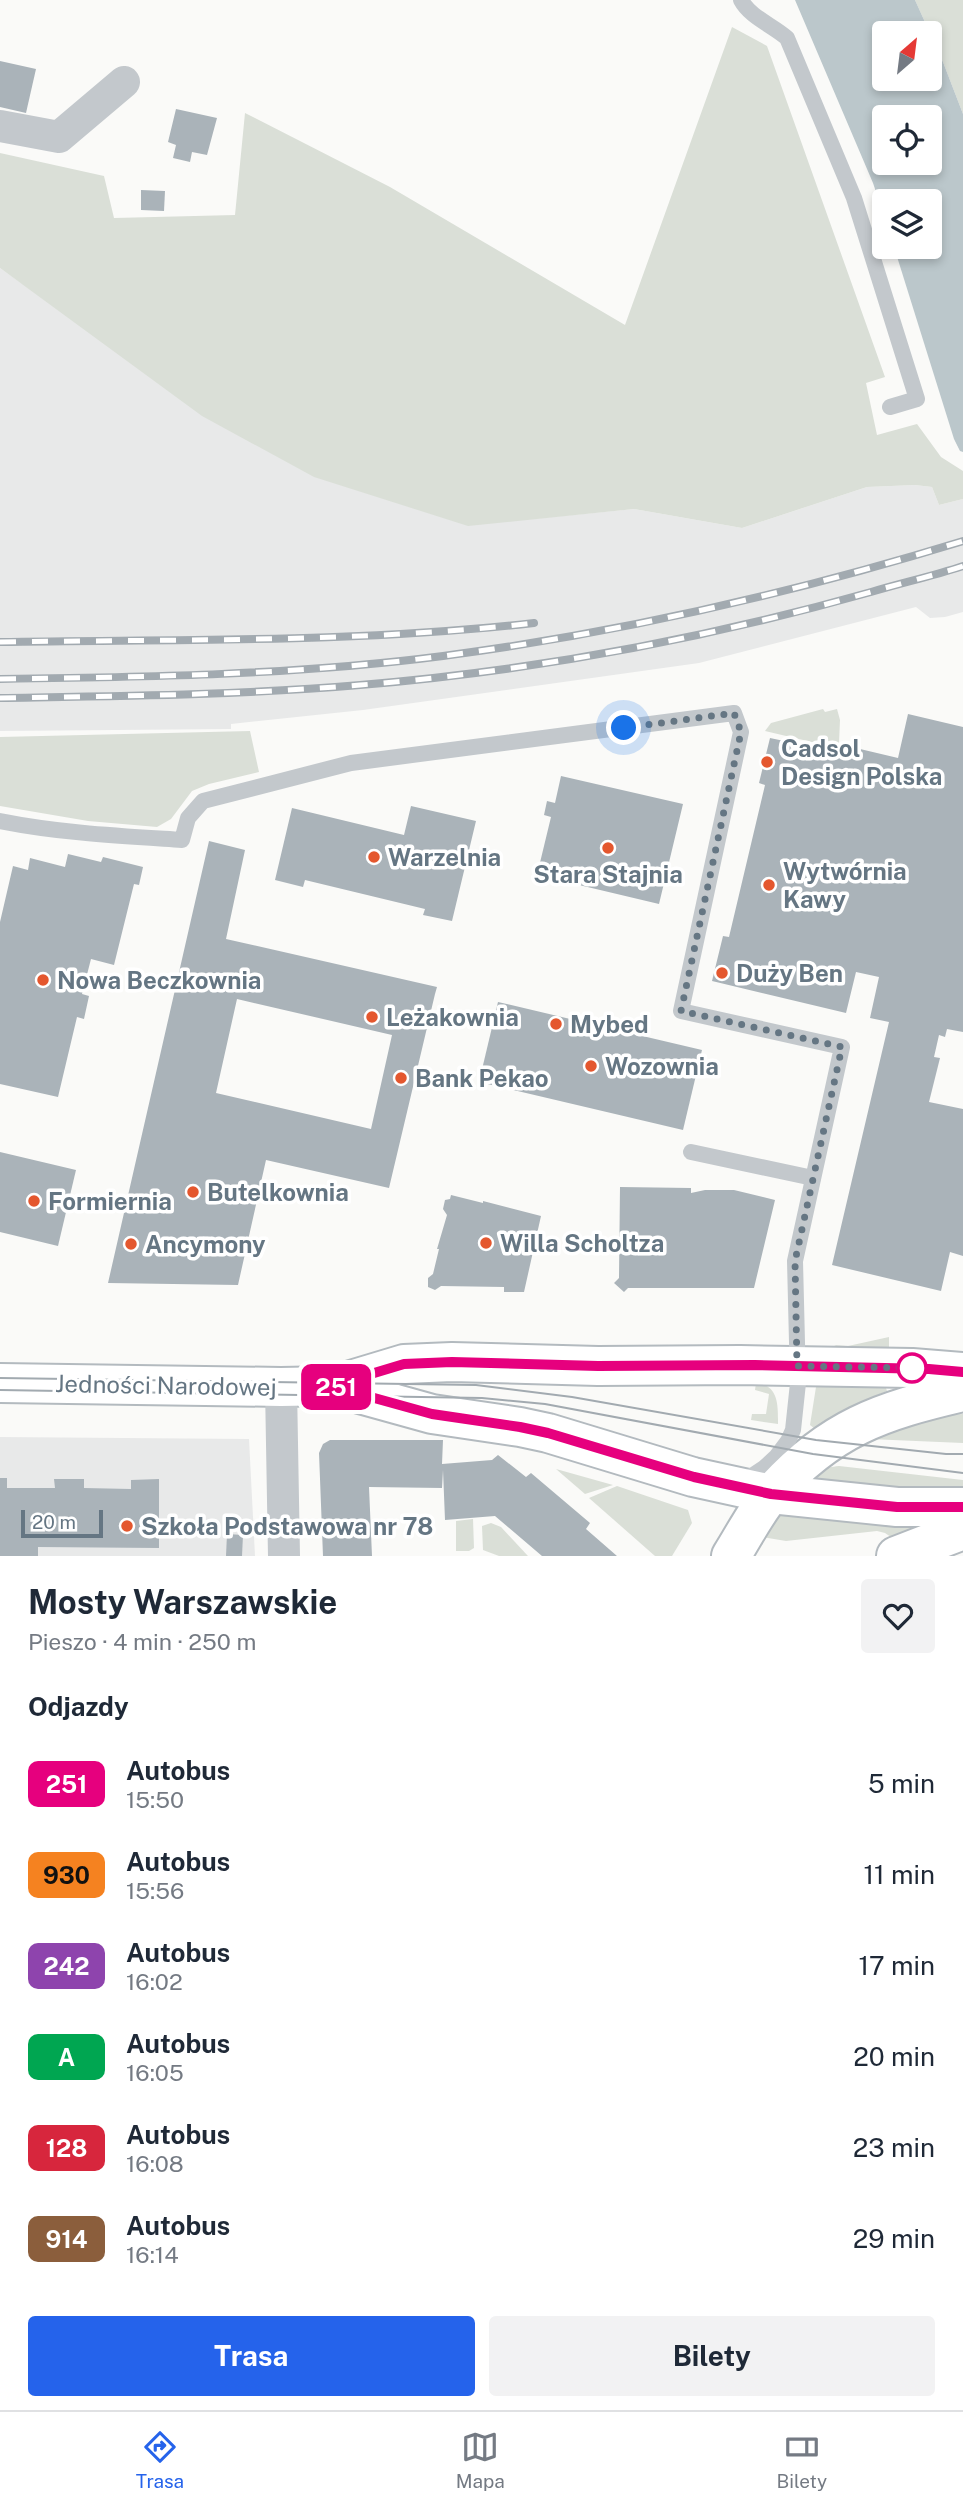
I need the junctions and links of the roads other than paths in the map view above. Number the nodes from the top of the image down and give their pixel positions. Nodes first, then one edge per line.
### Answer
1 (741, 0) edge
2 (132, 76) dead end
3 (0, 126) edge
4 (890, 407) dead end
5 (0, 821) edge
6 (691, 1152) dead end
7 (813, 1178) junction
8 (797, 1366) junction
9 (963, 1372) edge
10 (0, 1383) edge
11 (331, 1386) junction
12 (281, 1387) junction
13 (963, 1392) edge
14 (754, 1491) junction
15 (963, 1507) edge
16 (963, 1530) edge
17 (284, 1556) edge
18 (731, 1556) edge
19 (896, 1556) edge

1 - 4 lane
2 - 3 street
5 - 7 lane
6 - 7 lane
7 - 8 lane
8 - 9 street, Jedności Narodowej
8 - 11 street, Jedności Narodowej
8 - 14 lane
10 - 12 street, Jedności Narodowej
11 - 12 street, Jedności Narodowej
11 - 14 street, Jedności Narodowej
12 - 17 street
13 - 14 street
14 - 15 street, Jedności Narodowej
14 - 18 street
16 - 19 street

